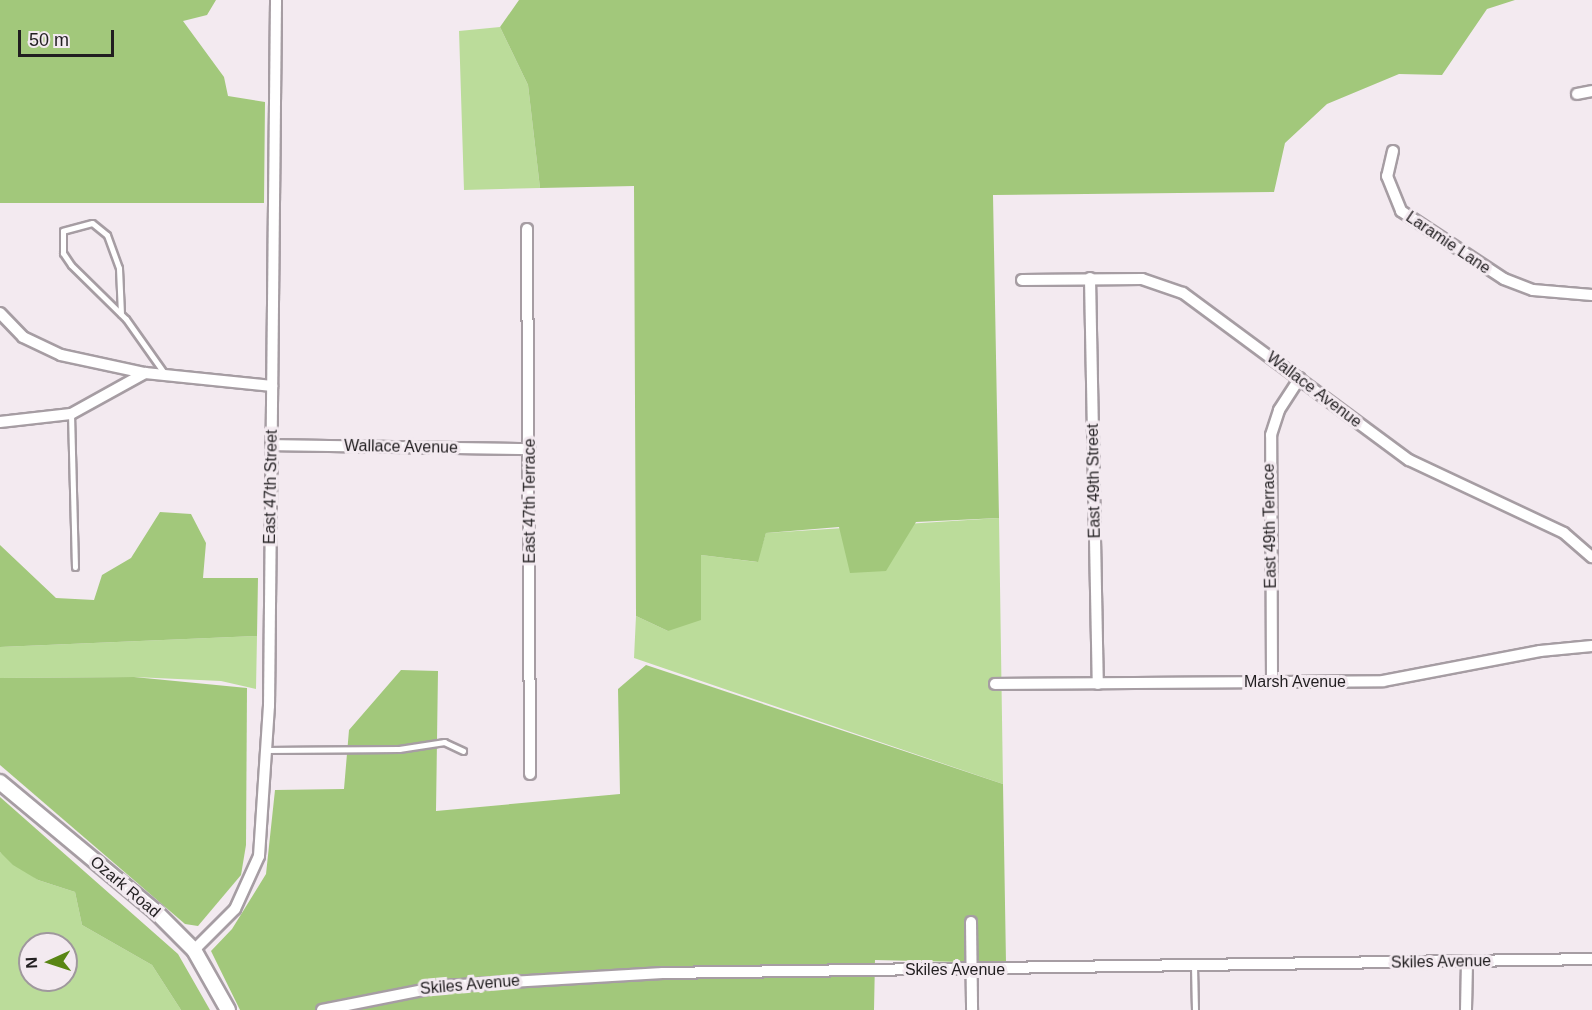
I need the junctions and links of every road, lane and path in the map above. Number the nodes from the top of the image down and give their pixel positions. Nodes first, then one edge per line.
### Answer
1 (276, 0) edge
2 (1592, 91) edge
3 (1577, 94) dead end
4 (1393, 151) dead end
5 (527, 229) dead end
6 (1090, 278) junction
7 (1022, 280) dead end
8 (1592, 295) edge
9 (0, 313) edge
10 (121, 314) junction
11 (145, 374) junction
12 (166, 376) junction
13 (1300, 378) junction
14 (272, 386) junction
15 (71, 414) junction
16 (0, 422) edge
17 (271, 445) junction
18 (530, 449) junction
19 (1592, 557) edge
20 (75, 567) dead end
21 (1592, 646) edge
22 (1272, 682) junction
23 (995, 684) dead end
24 (1098, 684) junction
25 (266, 750) junction
26 (463, 751) dead end
27 (530, 774) dead end
28 (0, 782) edge
29 (971, 922) dead end
30 (194, 950) junction
31 (1592, 959) edge
32 (1467, 961) junction
33 (1194, 966) junction
34 (971, 969) junction
35 (228, 1010) edge
36 (322, 1010) edge
37 (972, 1010) edge
38 (1196, 1010) edge
39 (1466, 1010) edge

1 - 14 street, East 47th Street
2 - 3 street
4 - 8 street, Laramie Lane
5 - 18 street, East 47th Terrace
6 - 7 street, Wallace Avenue
6 - 13 street, Wallace Avenue
6 - 24 street, East 49th Street
9 - 11 street
10 - 10 lane
10 - 12 lane
11 - 12 street
11 - 15 street
12 - 14 street
13 - 19 street, Wallace Avenue
13 - 22 street, East 49th Terrace
14 - 17 street, East 47th Street
15 - 16 street
15 - 20 lane
17 - 18 street, Wallace Avenue
17 - 25 street, East 47th Street
18 - 27 street, East 47th Terrace
21 - 22 street, Marsh Avenue
22 - 24 street, Marsh Avenue
23 - 24 street, Marsh Avenue
25 - 26 lane
25 - 30 street, East 47th Street
28 - 30 street, Ozark Road
29 - 34 street
30 - 35 street, Ozark Road
31 - 32 street, Skiles Avenue
32 - 33 street, Skiles Avenue
32 - 39 street
33 - 34 street, Skiles Avenue
33 - 38 lane
34 - 36 street, Skiles Avenue
34 - 37 street

